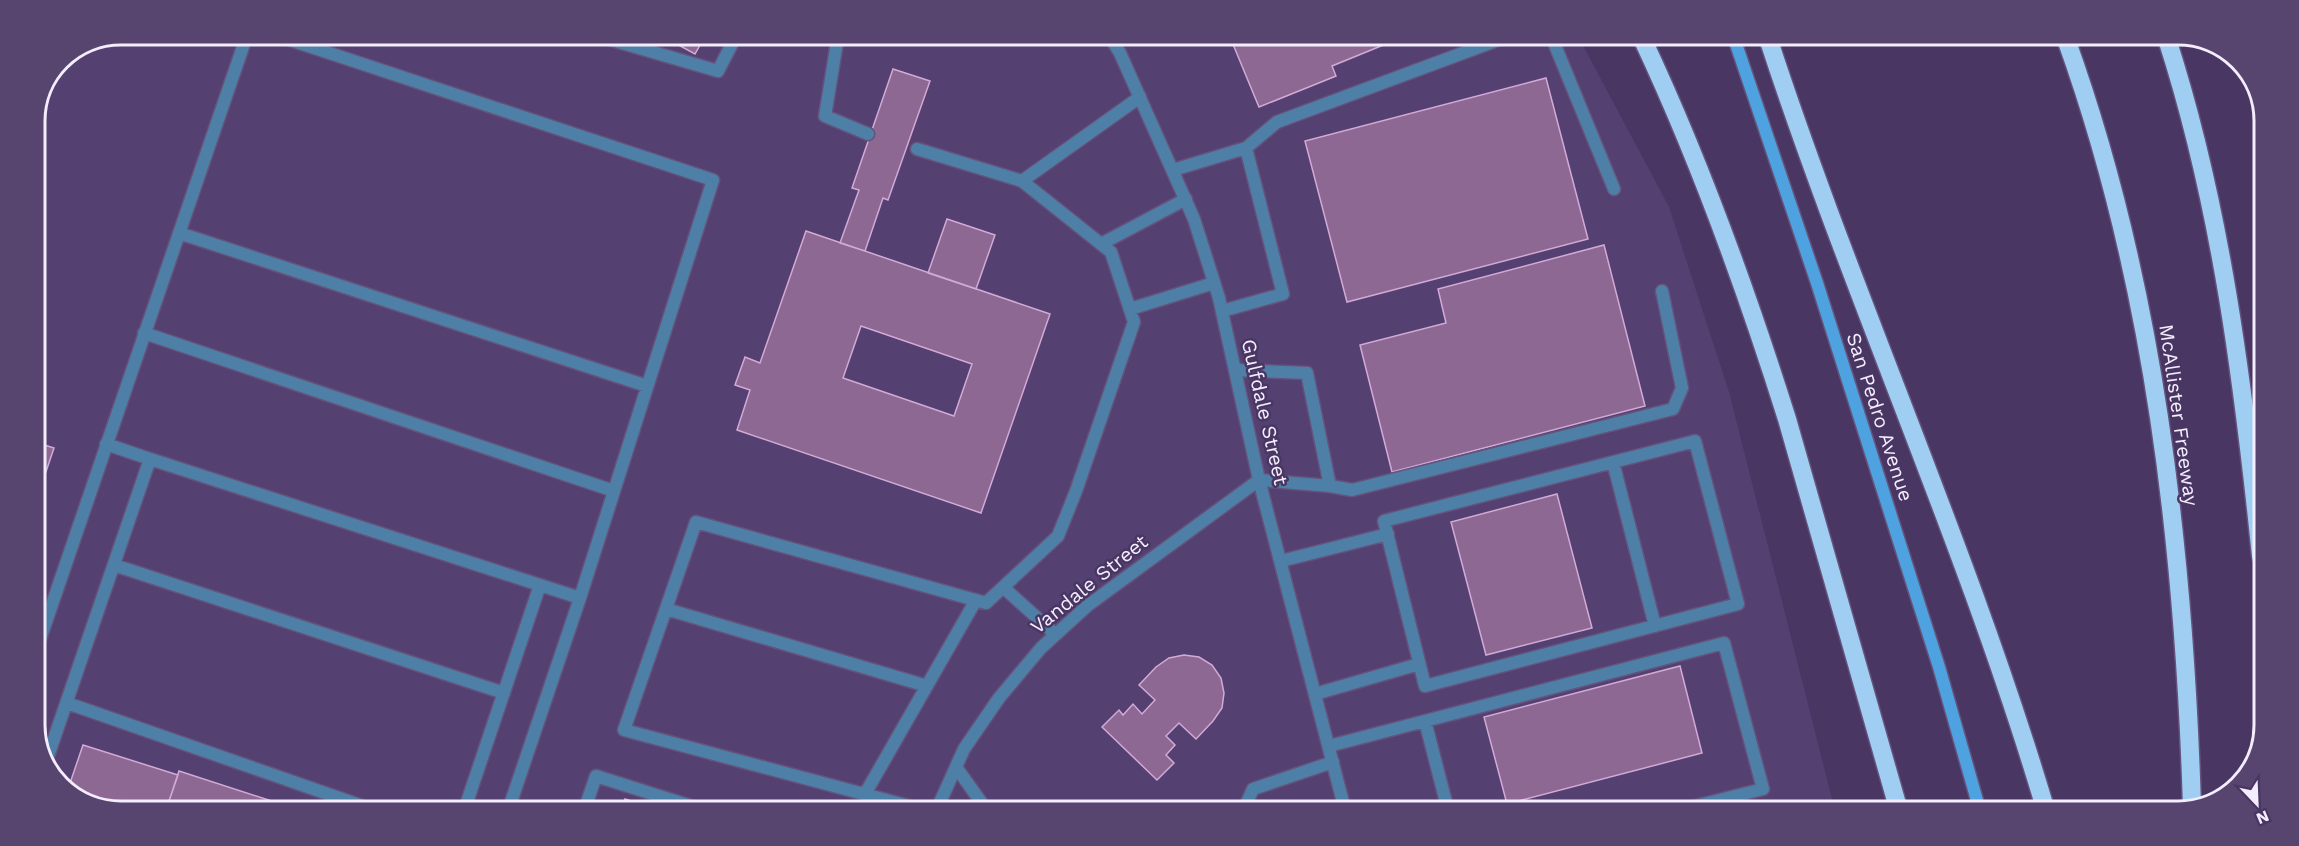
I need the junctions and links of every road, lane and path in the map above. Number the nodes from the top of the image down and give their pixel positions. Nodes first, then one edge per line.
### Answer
1 (244, 45) edge
2 (305, 45) edge
3 (629, 45) edge
4 (731, 45) edge
5 (837, 45) edge
6 (1115, 45) edge
7 (1487, 45) edge
8 (1555, 45) edge
9 (1645, 45) edge
10 (1736, 45) edge
11 (1770, 45) edge
12 (2068, 45) edge
13 (2169, 45) edge
14 (1140, 97) junction
15 (868, 134) dead end
16 (1246, 148) junction
17 (917, 150) dead end
18 (1173, 170) junction
19 (1022, 181) junction
20 (1614, 189) dead end
21 (1186, 199) junction
22 (179, 233) junction
23 (1101, 244) junction
24 (1214, 283) junction
25 (1662, 291) dead end
26 (1130, 309) junction
27 (1222, 310) junction
28 (144, 333) junction
29 (1236, 370) junction
30 (647, 386) junction
31 (106, 444) junction
32 (150, 459) junction
33 (1613, 462) junction
34 (1260, 480) junction
35 (1330, 486) junction
36 (614, 491) junction
37 (2254, 497) edge
38 (1388, 534) junction
39 (1281, 561) junction
40 (114, 565) junction
41 (540, 585) junction
42 (1003, 586) junction
43 (580, 598) junction
44 (976, 600) junction
45 (666, 609) junction
46 (45, 624) edge
47 (1655, 626) junction
48 (1055, 634) junction
49 (1419, 664) junction
50 (927, 686) junction
51 (504, 693) junction
52 (1315, 694) junction
53 (67, 703) junction
54 (1425, 721) junction
55 (1329, 746) junction
56 (50, 752) edge
57 (1333, 762) junction
58 (956, 767) junction
59 (865, 794) junction
60 (2192, 799) edge
61 (348, 801) edge
62 (467, 801) edge
63 (511, 801) edge
64 (587, 801) edge
65 (675, 801) edge
66 (891, 801) edge
67 (941, 801) edge
68 (980, 801) edge
69 (1247, 801) edge
70 (1343, 801) edge
71 (1446, 801) edge
72 (1716, 801) edge
73 (1896, 801) edge
74 (1977, 801) edge
75 (2043, 801) edge

1 - 22 street
2 - 30 street
3 - 4 street
5 - 15 street
6 - 14 street, Gulfdale Street
7 - 16 street
8 - 20 street
9 - 73 highway
10 - 74 main road, San Pedro Avenue
11 - 75 highway
12 - 60 highway, McAllister Freeway
13 - 37 highway
14 - 18 street, Gulfdale Street
14 - 19 street
16 - 18 street
16 - 27 street
17 - 19 street
18 - 21 street, Gulfdale Street
19 - 23 street
21 - 23 street
21 - 24 street, Gulfdale Street
22 - 28 street
22 - 30 street
23 - 26 street
24 - 26 street
24 - 27 street, Gulfdale Street
25 - 35 street
26 - 42 street
27 - 29 street, Gulfdale Street
28 - 31 street
28 - 36 street
29 - 34 street, Gulfdale Street
29 - 35 street
30 - 36 street
31 - 32 street
31 - 46 street
32 - 40 street
32 - 41 street
33 - 38 street
33 - 47 street
33 - 47 street
34 - 35 street
34 - 39 street, Gulfdale Street
34 - 48 street, Vandale Street
36 - 43 street
38 - 39 street
38 - 49 street
39 - 52 street, Gulfdale Street
40 - 51 street
40 - 53 street
41 - 43 street
41 - 51 street
42 - 44 street
42 - 48 street
43 - 63 street
44 - 45 street
44 - 50 street
45 - 50 street
45 - 59 street
47 - 49 street
48 - 58 street, Vandale Street
49 - 52 street
50 - 59 street
51 - 62 street
52 - 55 street, Gulfdale Street
53 - 56 street
53 - 61 street
54 - 55 street
54 - 71 street
54 - 72 street
55 - 57 street, Gulfdale Street
57 - 69 street
57 - 70 street, Gulfdale Street
58 - 67 street, Vandale Street
58 - 68 street
59 - 66 street
64 - 65 street

